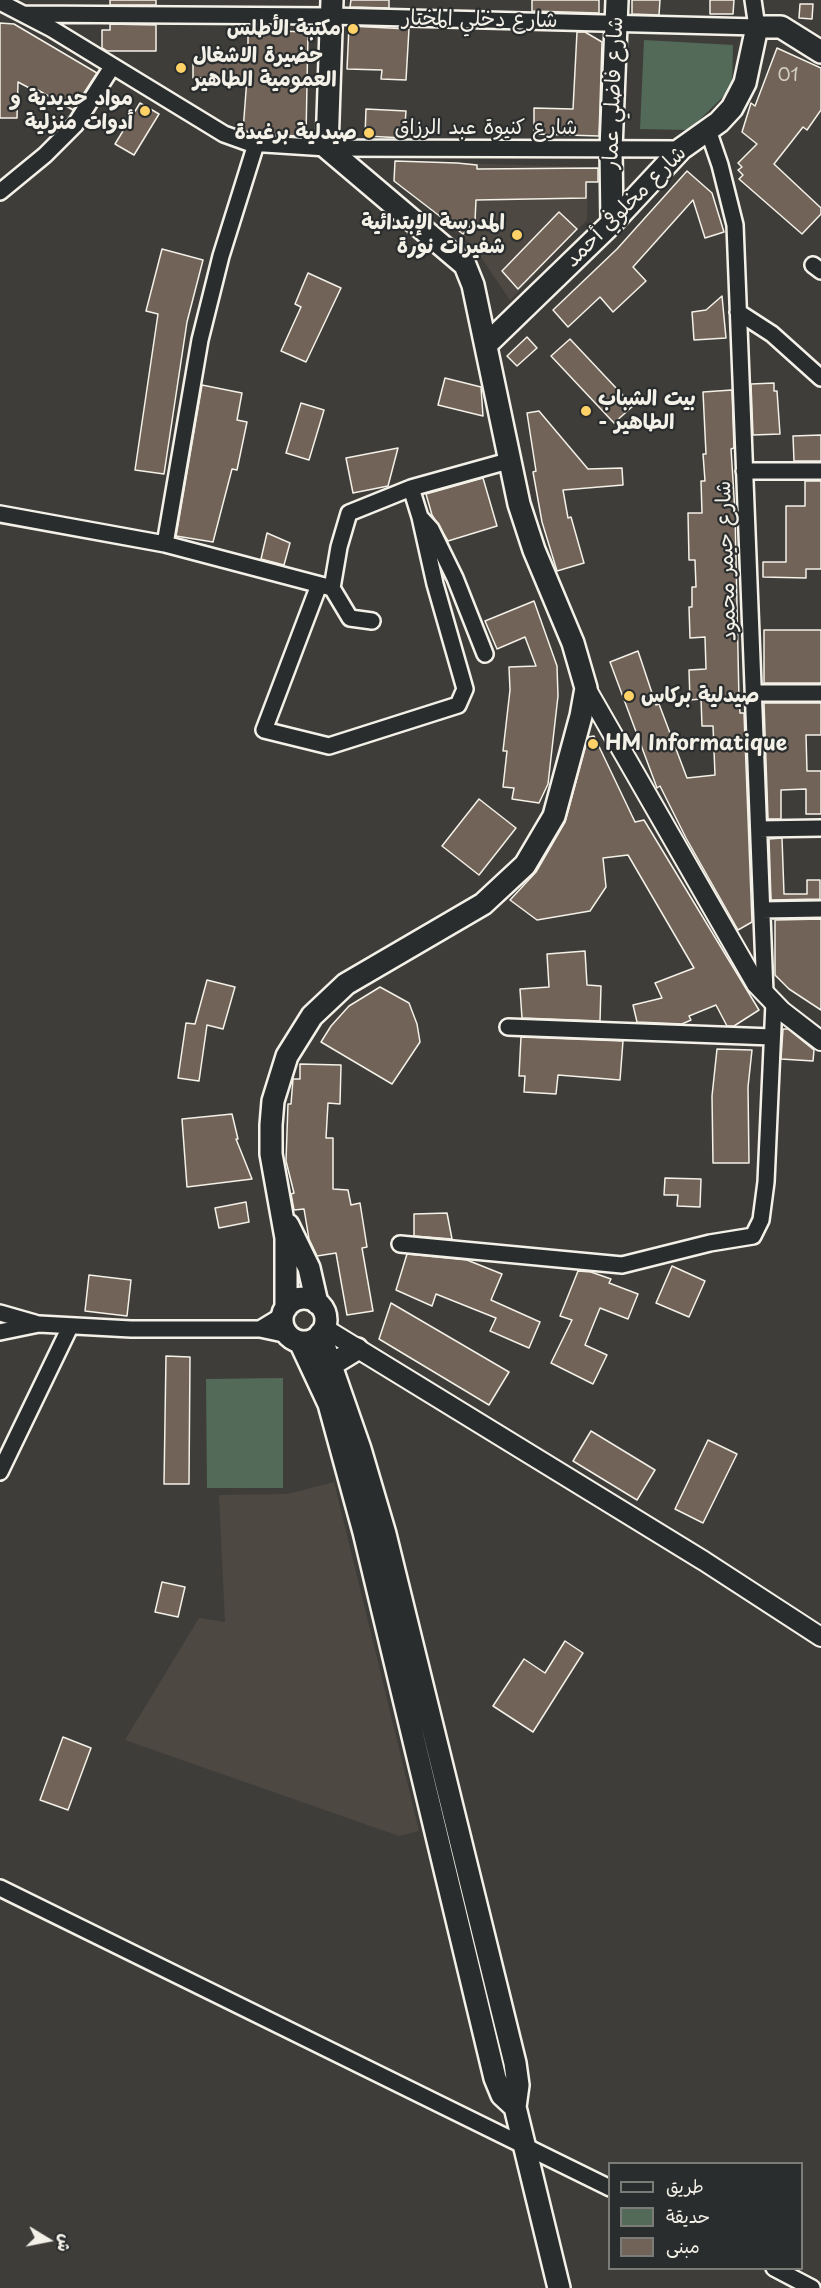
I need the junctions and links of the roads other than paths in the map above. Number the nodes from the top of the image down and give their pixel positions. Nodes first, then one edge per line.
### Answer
1 (617, 0) edge
2 (753, 0) edge
3 (0, 2) edge
4 (332, 8) edge
5 (24, 14) junction
6 (59, 15) junction
7 (616, 22) junction
8 (757, 27) junction
9 (52, 29) junction
10 (821, 52) edge
11 (112, 67) junction
12 (708, 130) junction
13 (256, 144) junction
14 (327, 148) junction
15 (611, 149) junction
16 (681, 149) junction
17 (0, 192) edge
18 (612, 223) junction
19 (738, 312) junction
20 (486, 345) junction
21 (821, 378) edge
22 (508, 461) junction
23 (744, 471) junction
24 (821, 471) edge
25 (411, 488) junction
26 (0, 514) edge
27 (420, 517) junction
28 (165, 544) junction
29 (325, 586) junction
30 (372, 621) dead end
31 (485, 654) dead end
32 (586, 688) junction
33 (754, 693) junction
34 (821, 693) edge
35 (821, 828) edge
36 (759, 829) junction
37 (821, 909) edge
38 (762, 910) junction
39 (770, 998) junction
40 (508, 1027) dead end
41 (772, 1037) junction
42 (821, 1041) edge
43 (284, 1220) junction
44 (400, 1244) dead end
45 (317, 1303) junction
46 (0, 1313) edge
47 (39, 1324) junction
48 (70, 1327) junction
49 (300, 1327) junction
50 (0, 1332) edge
51 (357, 1349) junction
52 (331, 1365) junction
53 (0, 1472) edge
54 (821, 1637) edge
55 (0, 1888) edge
56 (515, 2107) junction
57 (526, 2148) junction
58 (608, 2188) edge
59 (778, 2270) edge
60 (559, 2288) edge
61 (812, 2288) edge

1 - 7 main road, شارع فاضلي عمار
2 - 8 street
3 - 5 street, شارع كنيوة عبد الرزاق
4 - 6 street, شارع دخلي المختار
4 - 7 street, شارع دخلي المختار
4 - 14 main road
5 - 6 street, شارع دخلي المختار
5 - 9 street, شارع كنيوة عبد الرزاق
6 - 9 street
7 - 8 street, شارع دخلي المختار
7 - 15 main road, شارع فاضلي عمار
8 - 10 main road, شارع دخلي المختار
8 - 12 main road, شارع مخلوفي أحمد
9 - 11 street, شارع كنيوة عبد الرزاق
11 - 13 street, شارع كنيوة عبد الرزاق
11 - 17 street
12 - 16 main road, شارع مخلوفي أحمد
12 - 19 street, شارع حيمر محمود
13 - 14 street, شارع كنيوة عبد الرزاق
13 - 28 street
14 - 15 street, شارع كنيوة عبد الرزاق
14 - 20 main road
15 - 16 street, شارع كنيوة عبد الرزاق
15 - 18 main road, شارع فاضلي عمار
16 - 18 main road, شارع مخلوفي أحمد
18 - 20 main road, شارع مخلوفي أحمد
19 - 21 street
19 - 23 street, شارع حيمر محمود
20 - 22 main road
22 - 25 street
22 - 32 main road
23 - 24 street
23 - 33 street, شارع حيمر محمود
25 - 27 street
25 - 29 street
26 - 28 street
27 - 29 street
27 - 31 street
28 - 29 street
29 - 30 street
32 - 39 street
32 - 43 main road
33 - 34 street
33 - 36 street, شارع حيمر محمود
35 - 36 street
36 - 38 street, شارع حيمر محمود
37 - 38 street
38 - 39 street, شارع حيمر محمود
39 - 41 street, شارع حيمر محمود
39 - 42 street
40 - 41 street
41 - 44 street, شارع حيمر محمود
43 - 45 main road
43 - 49 main road
45 - 49 main road
45 - 49 main road
46 - 47 street
47 - 48 street
47 - 50 street
48 - 49 street
48 - 53 street
49 - 51 street
49 - 52 main road
49 - 56 main road
51 - 52 main road
51 - 54 street
52 - 56 main road
55 - 57 street
56 - 57 main road
57 - 58 street
57 - 60 main road
59 - 61 street

